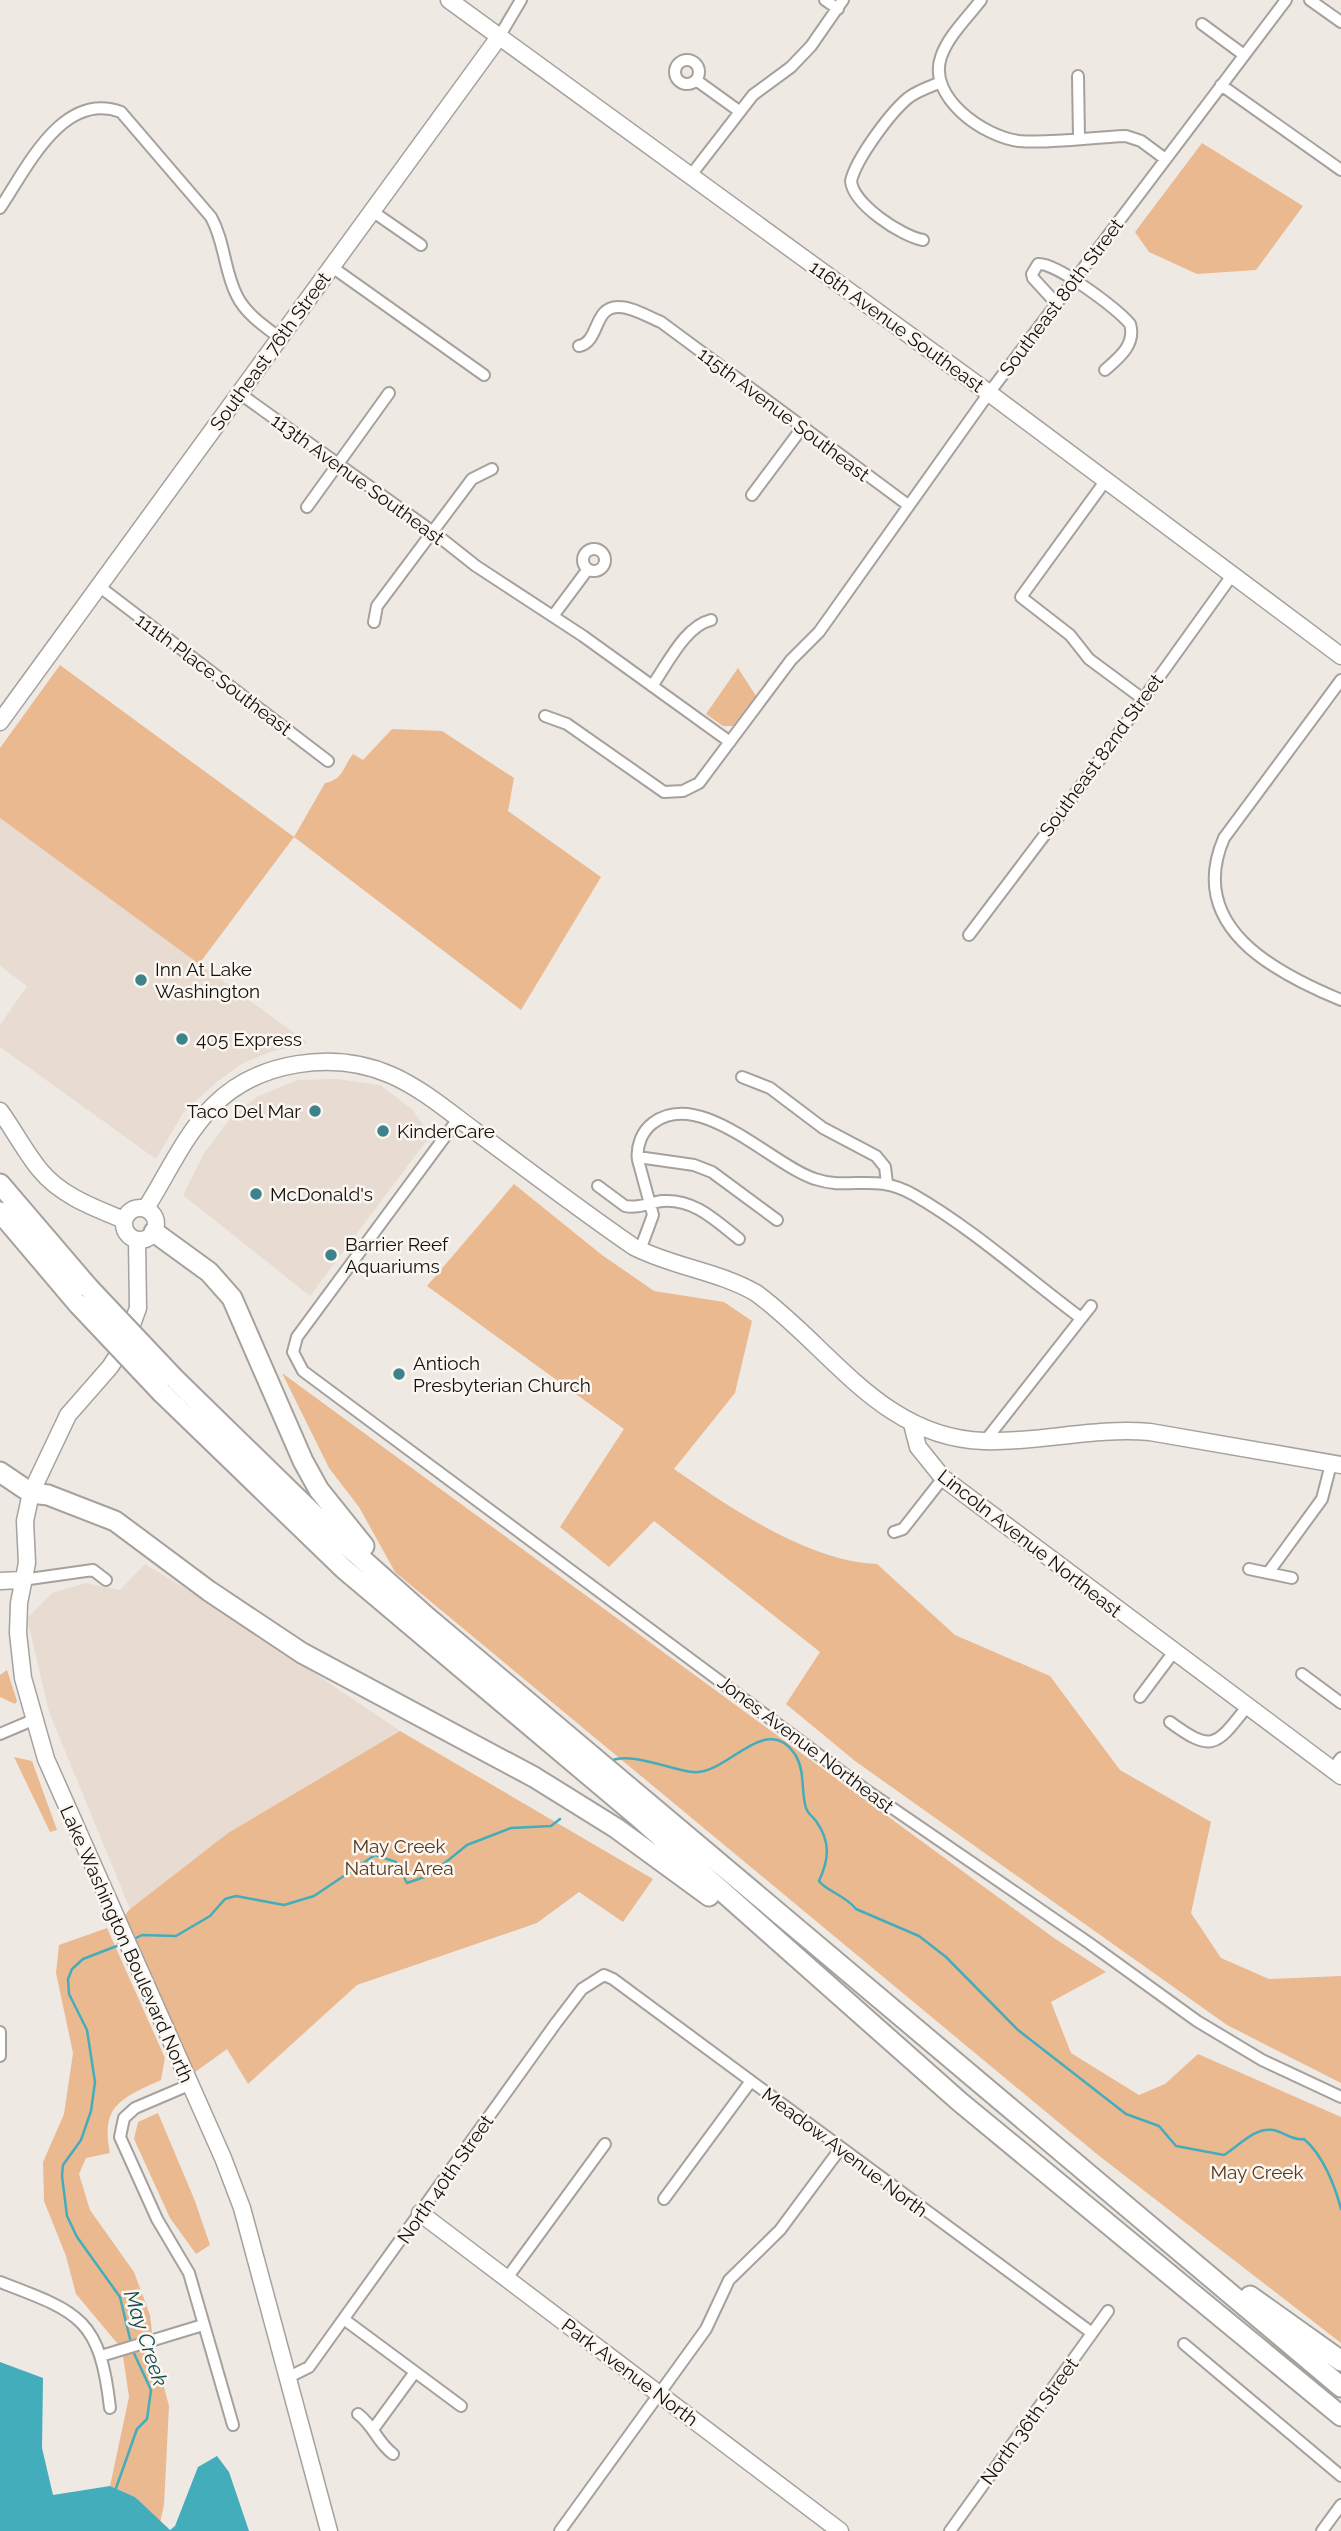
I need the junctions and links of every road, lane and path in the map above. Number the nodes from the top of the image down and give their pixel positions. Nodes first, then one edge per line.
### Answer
1 (449, 0) edge
2 (521, 0) edge
3 (825, 0) edge
4 (981, 0) edge
5 (1286, 0) edge
6 (1310, 0) edge
7 (840, 4) edge
8 (1341, 22) edge
9 (1202, 24) dead end
10 (499, 37) junction
11 (1244, 55) junction
12 (1078, 76) dead end
13 (696, 80) dead end
14 (939, 83) junction
15 (1221, 85) junction
16 (739, 111) junction
17 (1079, 138) junction
18 (1164, 158) junction
19 (1341, 170) edge
20 (691, 175) junction
21 (0, 208) edge
22 (372, 211) junction
23 (923, 240) dead end
24 (421, 245) dead end
25 (332, 267) junction
26 (1073, 279) junction
27 (1056, 303) junction
28 (280, 338) junction
29 (579, 346) dead end
30 (1105, 370) dead end
31 (484, 375) dead end
32 (239, 393) junction
33 (389, 393) dead end
34 (989, 393) junction
35 (803, 428) junction
36 (338, 464) junction
37 (492, 469) dead end
38 (1106, 480) junction
39 (752, 495) dead end
40 (908, 505) junction
41 (307, 507) dead end
42 (433, 532) junction
43 (588, 569) dead end
44 (1233, 574) junction
45 (100, 587) junction
46 (553, 616) junction
47 (711, 620) dead end
48 (374, 622) dead end
49 (1341, 656) edge
50 (1341, 680) edge
51 (652, 686) junction
52 (1143, 699) junction
53 (545, 716) dead end
54 (0, 722) edge
55 (730, 742) junction
56 (328, 761) dead end
57 (968, 935) dead end
58 (1341, 1000) edge
59 (742, 1077) dead end
60 (0, 1111) edge
61 (458, 1119) junction
62 (638, 1157) junction
63 (887, 1183) junction
64 (0, 1184) edge
65 (598, 1186) dead end
66 (652, 1202) junction
67 (146, 1208) junction
68 (0, 1212) edge
69 (124, 1220) junction
70 (777, 1220) dead end
71 (145, 1236) junction
72 (740, 1239) dead end
73 (640, 1250) junction
74 (84, 1296) junction
75 (1091, 1306) dead end
76 (1081, 1318) junction
77 (912, 1424) junction
78 (985, 1441) junction
79 (1336, 1465) edge
80 (0, 1472) edge
81 (943, 1478) junction
82 (31, 1493) junction
83 (894, 1532) dead end
84 (1249, 1569) dead end
85 (1268, 1573) junction
86 (1292, 1578) dead end
87 (22, 1580) junction
88 (106, 1580) dead end
89 (0, 1581) edge
90 (1173, 1653) junction
91 (492, 1672) junction
92 (1302, 1675) dead end
93 (1140, 1697) dead end
94 (1341, 1703) edge
95 (1246, 1708) junction
96 (33, 1720) junction
97 (1170, 1722) dead end
98 (550, 1732) junction
99 (0, 1734) edge
100 (1338, 1768) edge
101 (641, 1809) junction
102 (807, 1966) junction
103 (599, 1977) joint
104 (0, 2032) edge
105 (0, 2056) edge
106 (751, 2081) junction
107 (189, 2085) junction
108 (1341, 2097) edge
109 (605, 2144) dead end
110 (840, 2149) junction
111 (664, 2199) dead end
112 (420, 2213) junction
113 (1157, 2232) junction
114 (506, 2278) junction
115 (0, 2282) edge
116 (1108, 2311) dead end
117 (345, 2320) junction
118 (203, 2325) junction
119 (1092, 2333) junction
120 (1184, 2344) dead end
121 (101, 2356) junction
122 (1341, 2361) edge
123 (415, 2372) junction
124 (289, 2377) junction
125 (1341, 2387) edge
126 (659, 2395) junction
127 (461, 2406) dead end
128 (110, 2408) dead end
129 (358, 2414) dead end
130 (1341, 2416) edge
131 (233, 2425) dead end
132 (374, 2428) junction
133 (393, 2454) dead end
134 (1341, 2476) edge
135 (1341, 2505) edge
136 (822, 2526) edge
137 (329, 2531) edge
138 (560, 2531) edge
139 (840, 2531) edge
140 (950, 2531) edge
141 (1322, 2531) edge

1 - 10 street, 116th Avenue Southeast
2 - 10 street
3 - 7 street
4 - 14 street
5 - 11 street, Southeast 80th Street
6 - 8 street
7 - 16 street
9 - 11 street
10 - 20 street, 116th Avenue Southeast
10 - 22 street, Southeast 76th Street
11 - 15 street, Southeast 80th Street
12 - 17 street
13 - 16 street
14 - 17 street
14 - 23 street
15 - 18 street, Southeast 80th Street
15 - 19 street
16 - 20 street
17 - 18 street
18 - 26 street, Southeast 80th Street
20 - 34 street, 116th Avenue Southeast
21 - 28 street
22 - 24 street
22 - 25 street, Southeast 76th Street
25 - 28 street, Southeast 76th Street
25 - 31 street
26 - 27 street, Southeast 80th Street
26 - 27 street
26 - 30 street
27 - 34 street, Southeast 80th Street
28 - 32 street, Southeast 76th Street
29 - 35 street, 115th Avenue Southeast
32 - 36 street, 113th Avenue Southeast
32 - 45 street, Southeast 76th Street
33 - 36 street
34 - 38 street, 116th Avenue Southeast
34 - 40 street, Southeast 80th Street
35 - 39 street
35 - 40 street, 115th Avenue Southeast
36 - 41 street
36 - 42 street, 113th Avenue Southeast
37 - 42 street
38 - 44 street, 116th Avenue Southeast
38 - 52 street
40 - 55 street, Southeast 80th Street
42 - 46 street, 113th Avenue Southeast
42 - 48 street
43 - 46 street
44 - 49 street, 116th Avenue Southeast
44 - 52 street, Southeast 82nd Street
45 - 54 street, Southeast 76th Street
45 - 56 street, 111th Place Southeast
46 - 51 street, 113th Avenue Southeast
47 - 51 street
50 - 58 street
51 - 55 street
52 - 57 street, Southeast 82nd Street
53 - 55 street, Southeast 80th Street
59 - 63 street
60 - 69 street
61 - 67 street
61 - 73 street
61 - 108 street, Jones Avenue Northeast
62 - 63 street
62 - 66 street
62 - 70 street
63 - 76 street
64 - 74 highway
65 - 66 street
66 - 72 street
66 - 73 street
67 - 69 street
67 - 71 street
68 - 74 highway
69 - 71 street
71 - 82 street, Lake Washington Boulevard North
71 - 91 highway
73 - 77 street
74 - 91 highway, bridge
74 - 98 highway, bridge
75 - 76 street
76 - 78 street
77 - 78 street
77 - 81 street, Lincoln Avenue Northeast
78 - 79 street
79 - 85 street
80 - 82 highway
81 - 83 street
81 - 90 street, Lincoln Avenue Northeast
82 - 87 street, Lake Washington Boulevard North
82 - 102 highway
84 - 85 street
85 - 86 street
87 - 88 street
87 - 89 street
87 - 96 street, Lake Washington Boulevard North
90 - 93 street
90 - 95 street, Lincoln Avenue Northeast
91 - 98 highway
92 - 94 street
95 - 97 street
95 - 100 street, Lincoln Avenue Northeast
96 - 99 street
96 - 107 street, Lake Washington Boulevard North
98 - 101 highway
101 - 102 highway
101 - 113 highway
102 - 130 highway
103 - 106 street, Meadow Avenue North
103 - 112 street, North 40th Street
104 - 105 street
106 - 110 street, Meadow Avenue North
106 - 111 street
107 - 118 street
107 - 124 street, Lake Washington Boulevard North
109 - 114 street
110 - 119 street, Meadow Avenue North
110 - 126 street
112 - 114 street, Park Avenue North
112 - 117 street, North 40th Street
113 - 122 highway
113 - 125 highway
114 - 126 street, Park Avenue North
115 - 121 street
116 - 119 street, North 36th Street
117 - 123 street
117 - 124 street, North 40th Street
118 - 121 street
118 - 131 street
119 - 140 street, North 36th Street
120 - 134 street
121 - 128 street
123 - 127 street
123 - 132 street
124 - 137 street, Lake Washington Boulevard North
126 - 136 street, Park Avenue North
126 - 138 street
129 - 132 street
132 - 133 street
135 - 141 street
136 - 139 street, Park Avenue North

